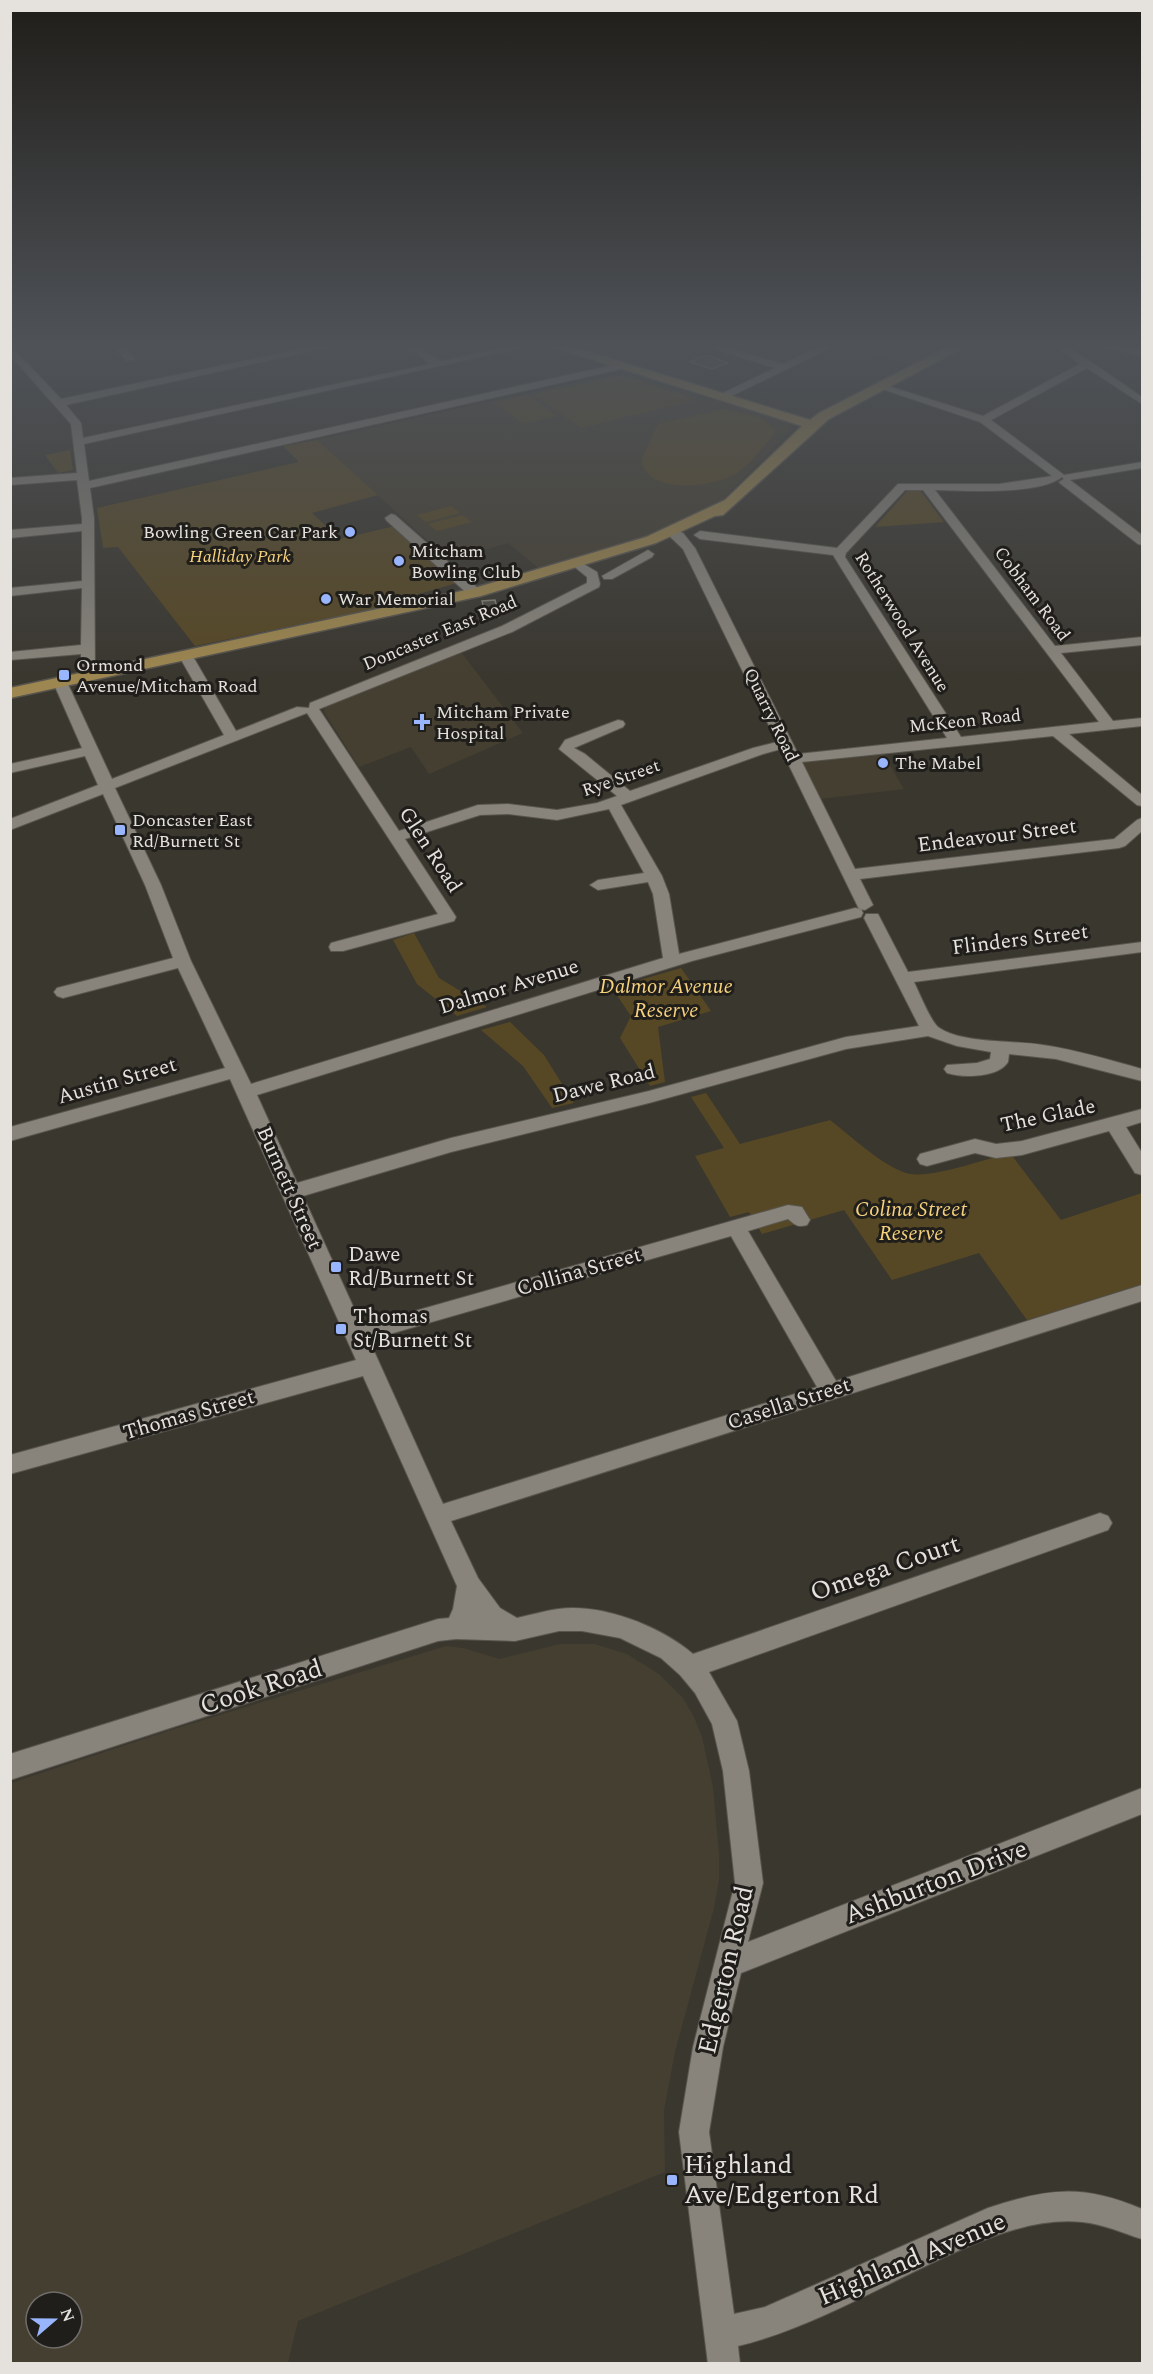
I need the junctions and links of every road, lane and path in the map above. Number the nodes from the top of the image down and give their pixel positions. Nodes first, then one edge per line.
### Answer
1 (80, 455) edge
2 (206, 455) edge
3 (781, 455) edge
4 (1030, 455) edge
5 (1143, 465) edge
6 (1061, 478) junction
7 (83, 481) junction
8 (10, 482) edge
9 (926, 486) junction
10 (391, 518) dead end
11 (88, 527) junction
12 (10, 534) edge
13 (674, 534) junction
14 (700, 535) dead end
15 (1143, 541) edge
16 (840, 552) junction
17 (648, 554) dead end
18 (618, 562) junction
19 (577, 564) junction
20 (608, 576) dead end
21 (87, 584) junction
22 (10, 591) edge
23 (475, 593) junction
24 (1143, 641) edge
25 (87, 649) junction
26 (1052, 650) junction
27 (10, 656) edge
28 (186, 656) junction
29 (88, 676) junction
30 (60, 682) junction
31 (10, 693) edge
32 (310, 709) junction
33 (1143, 722) edge
34 (618, 723) dead end
35 (1109, 725) junction
36 (1056, 731) junction
37 (234, 737) junction
38 (956, 741) junction
39 (90, 751) junction
40 (789, 752) junction
41 (10, 769) edge
42 (107, 787) junction
43 (620, 800) junction
44 (1143, 802) edge
45 (1143, 823) edge
46 (10, 825) edge
47 (397, 837) junction
48 (849, 875) junction
49 (654, 876) junction
50 (598, 885) dead end
51 (864, 912) junction
52 (337, 947) dead end
53 (1143, 947) edge
54 (183, 961) junction
55 (672, 961) junction
56 (902, 978) junction
57 (63, 992) dead end
58 (930, 1030) junction
59 (1001, 1046) junction
60 (952, 1069) dead end
61 (236, 1071) junction
62 (1143, 1075) edge
63 (246, 1092) junction
64 (1143, 1116) edge
65 (1114, 1124) junction
66 (10, 1134) edge
67 (927, 1159) dead end
68 (1143, 1168) edge
69 (291, 1192) junction
70 (800, 1220) dead end
71 (736, 1227) junction
72 (1143, 1293) edge
73 (355, 1336) junction
74 (368, 1366) junction
75 (831, 1391) junction
76 (10, 1465) edge
77 (437, 1516) junction
78 (1100, 1523) dead end
79 (469, 1586) junction
80 (456, 1628) junction
81 (515, 1630) junction
82 (689, 1667) junction
83 (10, 1767) edge
84 (1143, 1801) edge
85 (730, 1963) junction
86 (1143, 2224) edge
87 (719, 2329) junction
88 (723, 2364) edge

1 - 7 street
2 - 7 street
3 - 13 main road
4 - 6 street
5 - 6 street
6 - 9 street
6 - 15 street
7 - 8 street
7 - 11 street
9 - 16 street
9 - 26 street, Cobham Road
10 - 23 street
11 - 12 street
11 - 21 street
13 - 18 main road
13 - 19 main road
13 - 40 street, Quarry Road
14 - 16 street
16 - 38 street, Rotherwood Avenue
17 - 18 street
18 - 19 main road
18 - 20 street
19 - 23 main road
19 - 32 street, Doncaster East Road
21 - 22 street
21 - 25 street
23 - 28 main road
24 - 26 street
25 - 27 street
25 - 29 street
26 - 35 street, Cobham Road
28 - 29 main road
28 - 37 street
29 - 30 main road
30 - 31 main road
30 - 39 street, Burnett Street
32 - 37 street, Doncaster East Road
32 - 47 street, Glen Road
33 - 35 street, McKeon Road
34 - 43 street
35 - 36 street, McKeon Road
36 - 38 street, McKeon Road
36 - 44 street
37 - 42 street, Doncaster East Road
38 - 40 street, McKeon Road
39 - 41 street
39 - 42 street, Burnett Street
40 - 43 street, Rye Street
40 - 48 street, Quarry Road
42 - 46 street, Doncaster East Road
42 - 54 street, Burnett Street
43 - 47 street, Rye Street
43 - 49 street
45 - 48 street, Endeavour Street
47 - 52 street, Glen Road
48 - 51 street, Quarry Road
49 - 50 street
49 - 55 street
51 - 55 street, Dalmor Avenue
51 - 56 street, Quarry Road
53 - 56 street, Flinders Street
54 - 57 street
54 - 61 street, Burnett Street
55 - 63 street, Dalmor Avenue
56 - 58 street, Quarry Road
58 - 59 street
58 - 69 street, Dawe Road
59 - 60 street
59 - 62 street
61 - 63 street, Burnett Street
61 - 66 street, Austin Street
63 - 69 street, Burnett Street
64 - 65 street, The Glade
65 - 67 street, The Glade
65 - 68 street
69 - 73 street, Burnett Street
70 - 71 street, Collina Street
71 - 73 street, Collina Street
71 - 75 street
72 - 75 street, Casella Street
73 - 74 street, Burnett Street
74 - 76 street, Thomas Street
74 - 77 street, Burnett Street
75 - 77 street, Casella Street
77 - 79 street, Burnett Street
78 - 82 street, Omega Court
79 - 80 street
79 - 81 street, Burnett Street
80 - 81 street, Cook Road
80 - 83 street, Cook Road
81 - 82 street, Edgerton Road
82 - 85 street, Edgerton Road
84 - 85 street, Ashburton Drive
85 - 87 street, Edgerton Road
86 - 87 street, Highland Avenue
87 - 88 street, Edgerton Road

